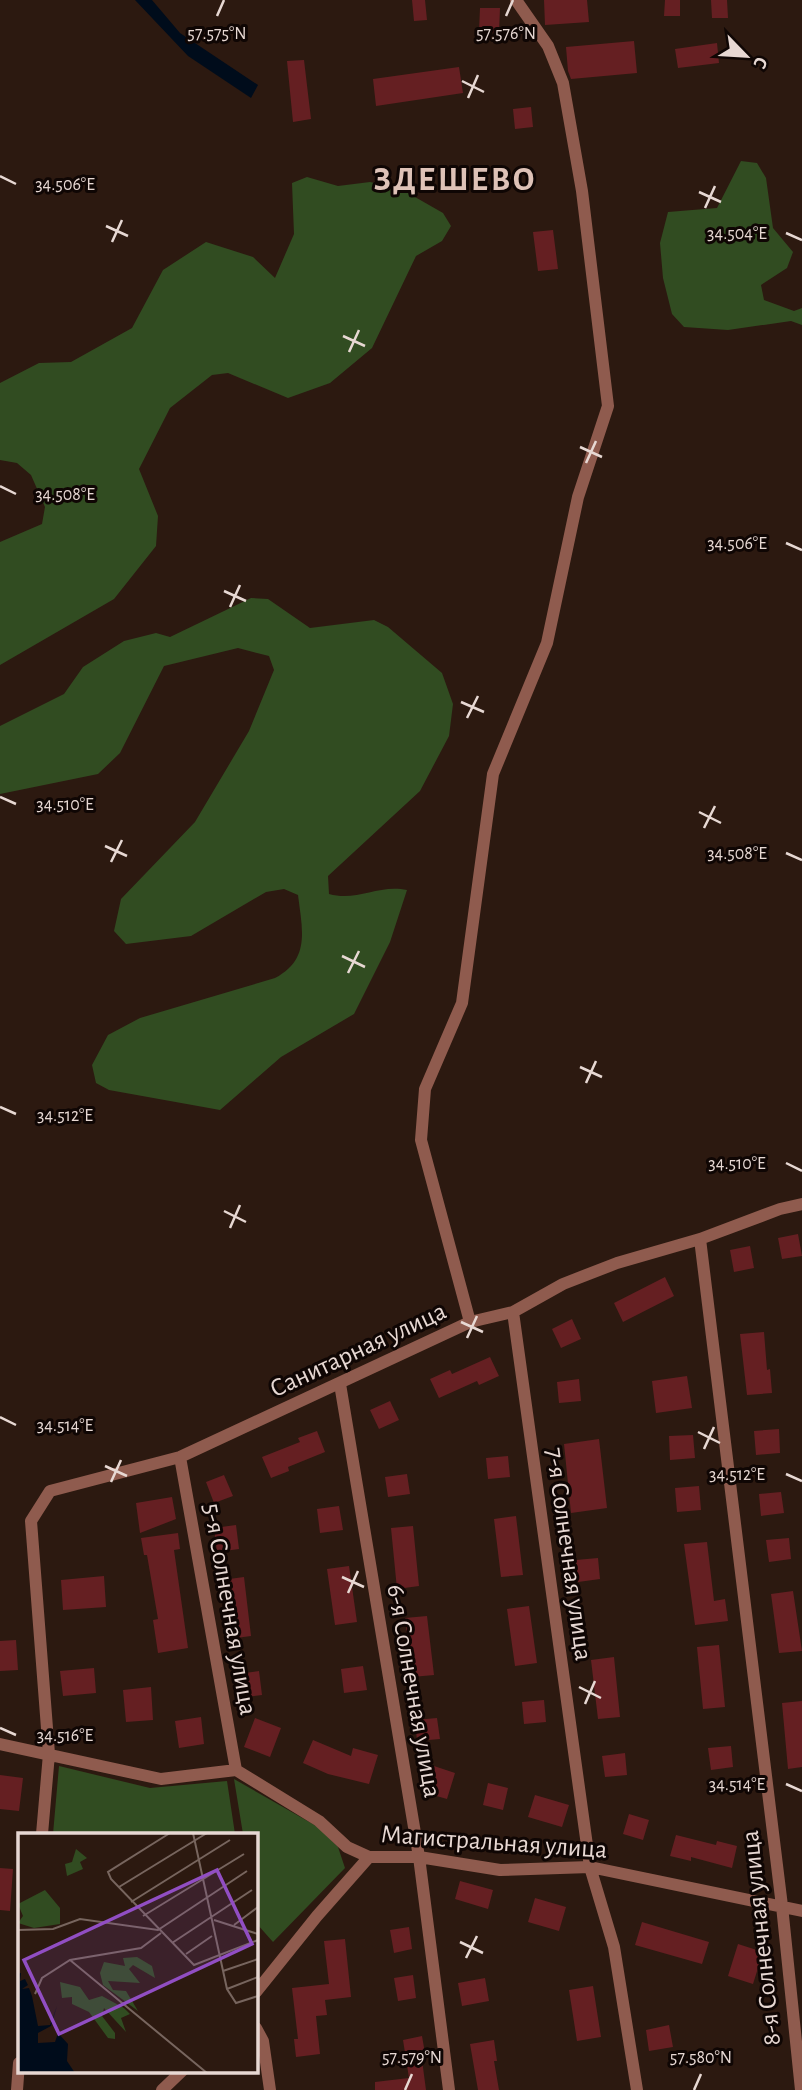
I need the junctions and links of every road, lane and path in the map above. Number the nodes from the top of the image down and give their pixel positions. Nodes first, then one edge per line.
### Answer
1 (516, 0) edge
2 (802, 1204) edge
3 (700, 1239) junction
4 (513, 1312) junction
5 (470, 1322) junction
6 (340, 1384) junction
7 (180, 1457) junction
8 (0, 1744) edge
9 (49, 1754) junction
10 (236, 1770) junction
11 (41, 1833) edge
12 (369, 1857) junction
13 (419, 1857) junction
14 (590, 1867) junction
15 (782, 1906) junction
16 (802, 1911) edge
17 (257, 1991) edge
18 (257, 2030) edge
19 (18, 2072) edge
20 (182, 2072) edge
21 (17, 2090) edge
22 (162, 2090) edge
23 (270, 2090) edge
24 (449, 2090) edge
25 (637, 2090) edge
26 (800, 2090) edge

1 - 5 street
2 - 3 street, Санитарная улица
3 - 4 street, Санитарная улица
3 - 15 street, 8-я Солнечная улица
4 - 5 street, Санитарная улица
4 - 14 street, 7-я Солнечная улица
5 - 6 street, Санитарная улица
6 - 7 street, Санитарная улица
6 - 13 street, 6-я Солнечная улица
7 - 9 street, Санитарная улица
7 - 10 street, 5-я Солнечная улица
8 - 9 street
9 - 10 street
9 - 11 street
10 - 12 street, Магистральная улица
12 - 13 street, Магистральная улица
12 - 17 street
13 - 14 street, Магистральная улица
13 - 24 street, 6-я Солнечная улица
14 - 15 street, Магистральная улица
14 - 25 street, 7-я Солнечная улица
15 - 16 street, Магистральная улица
15 - 26 street, 8-я Солнечная улица
18 - 23 street
19 - 21 street
20 - 22 street

